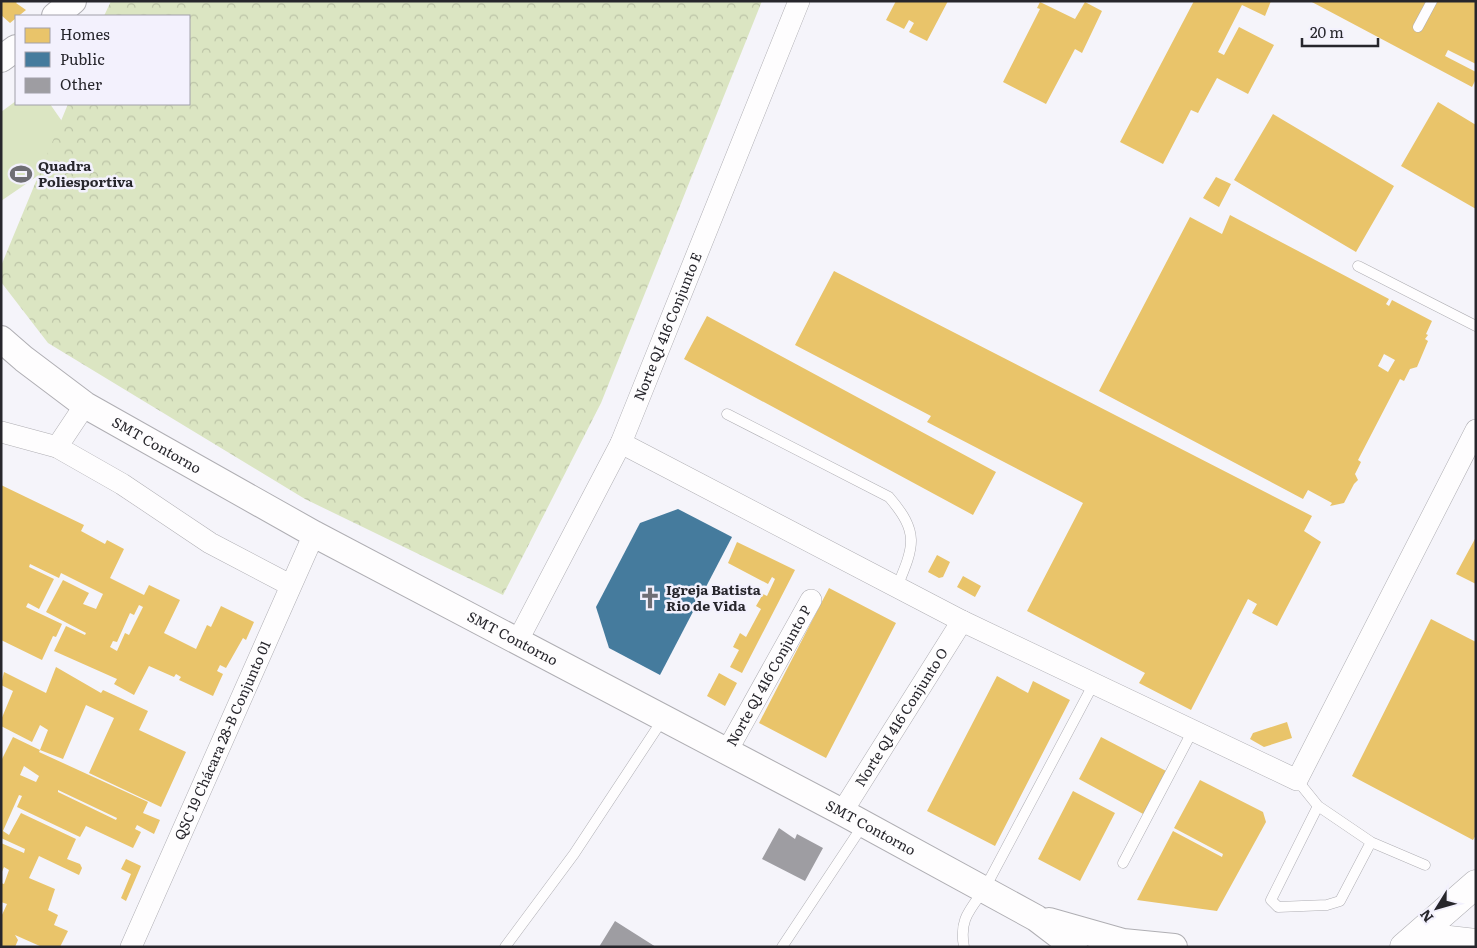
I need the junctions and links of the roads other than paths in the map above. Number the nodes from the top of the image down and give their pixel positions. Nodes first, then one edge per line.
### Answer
1 (73, 1) edge
2 (799, 1) edge
3 (1432, 1) edge
4 (56, 15) edge
5 (1418, 27) dead end
6 (15, 49) edge
7 (1, 59) edge
8 (1358, 266) dead end
9 (1476, 326) edge
10 (1, 339) edge
11 (85, 404) junction
12 (727, 414) dead end
13 (1, 432) edge
14 (1475, 433) edge
15 (621, 443) junction
16 (56, 447) junction
17 (314, 534) junction
18 (290, 585) junction
19 (897, 587) junction
20 (811, 600) dead end
21 (962, 621) junction
22 (517, 642) junction
23 (1094, 683) junction
24 (663, 718) junction
25 (1193, 730) junction
26 (727, 752) junction
27 (1297, 780) junction
28 (1318, 806) junction
29 (853, 819) junction
30 (1371, 842) junction
31 (1123, 863) dead end
32 (1425, 865) dead end
33 (1476, 884) edge
34 (984, 890) junction
35 (1036, 918) junction
36 (1476, 943) edge
37 (131, 947) edge
38 (505, 947) edge
39 (782, 947) edge
40 (964, 947) edge
41 (1074, 947) edge
42 (1174, 947) edge
43 (1404, 947) edge
44 (1410, 947) edge

1 - 4 street
2 - 15 street, Norte QI 416 Conjunto E
3 - 5 lane
6 - 7 street
8 - 9 lane
10 - 11 street, SMT Contorno
11 - 16 street
11 - 17 street, SMT Contorno
12 - 19 lane
13 - 16 street
14 - 27 street
15 - 19 street
15 - 22 street, Norte QI 416 Conjunto E
16 - 18 street
17 - 18 street, QSC 19 Chácara 28-B Conjunto 01
17 - 22 street, SMT Contorno
18 - 37 street, QSC 19 Chácara 28-B Conjunto 01
19 - 21 street
20 - 26 street, Norte QI 416 Conjunto P
21 - 23 street
21 - 29 street, Norte QI 416 Conjunto O
22 - 24 street, SMT Contorno
23 - 25 street
23 - 34 lane
24 - 26 street, SMT Contorno
24 - 38 lane
25 - 27 street
25 - 31 lane
26 - 29 street, SMT Contorno
27 - 28 lane
28 - 30 lane
28 - 30 lane
29 - 34 street, SMT Contorno
29 - 39 lane
30 - 32 lane
33 - 43 main road
34 - 35 street, SMT Contorno
34 - 40 lane
35 - 41 street, SMT Contorno
35 - 42 street, SMT Contorno
36 - 44 main road

